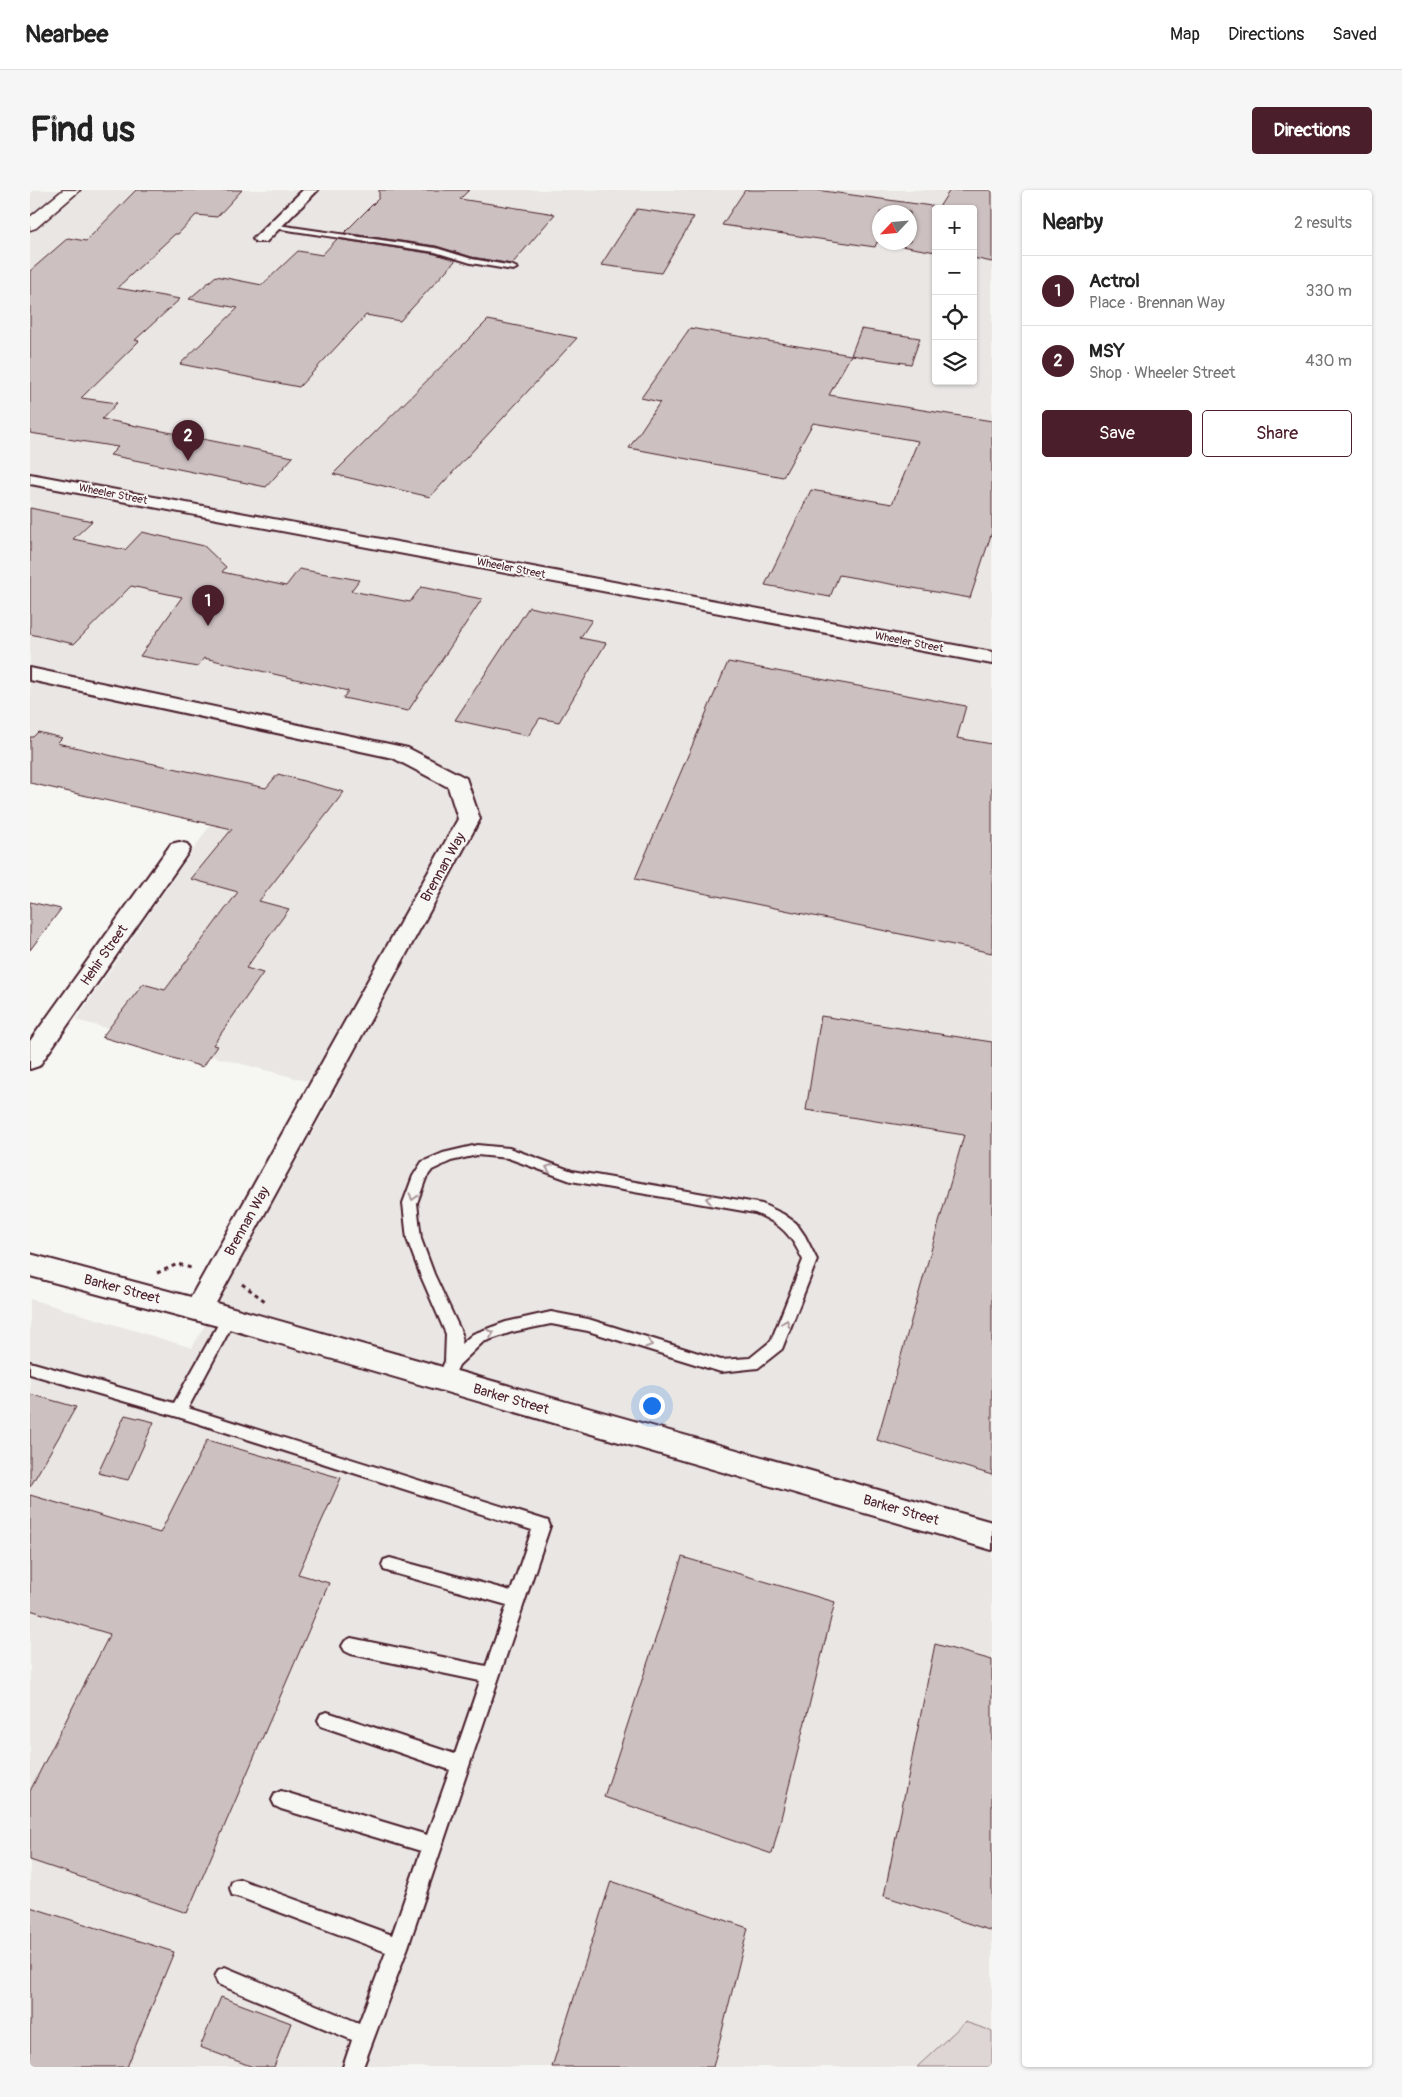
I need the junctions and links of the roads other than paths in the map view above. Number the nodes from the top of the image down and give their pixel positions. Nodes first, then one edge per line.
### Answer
1 (72, 190) edge
2 (310, 190) edge
3 (30, 225) edge
4 (274, 226) junction
5 (261, 238) dead end
6 (513, 268) dead end
7 (30, 478) edge
8 (992, 658) edge
9 (30, 674) edge
10 (179, 850) dead end
11 (30, 1060) edge
12 (30, 1265) edge
13 (198, 1310) junction
14 (229, 1318) junction
15 (30, 1368) edge
16 (449, 1370) junction
17 (178, 1411) junction
18 (992, 1536) edge
19 (390, 1565) dead end
20 (517, 1600) junction
21 (351, 1646) dead end
22 (491, 1675) junction
23 (327, 1720) dead end
24 (461, 1765) junction
25 (281, 1800) dead end
26 (433, 1846) junction
27 (239, 1888) dead end
28 (398, 1947) junction
29 (225, 1977) dead end
30 (364, 2035) junction
31 (353, 2067) edge

1 - 3 main road
2 - 4 street
4 - 5 street
4 - 6 lane
7 - 8 street, Wheeler Street
9 - 13 street, Brennan Way
10 - 11 street, Hehir Street
12 - 13 street, Barker Street
13 - 14 street, Barker Street
14 - 16 street, Barker Street
14 - 17 lane
15 - 17 lane
16 -> 16 lane
16 - 18 street, Barker Street
17 - 20 lane
19 - 20 lane
20 - 22 lane
21 - 22 lane
22 - 24 lane
23 - 24 lane
24 - 26 lane
25 - 26 lane
26 - 28 lane
27 - 28 lane
28 - 30 lane
29 - 30 lane
30 - 31 lane

